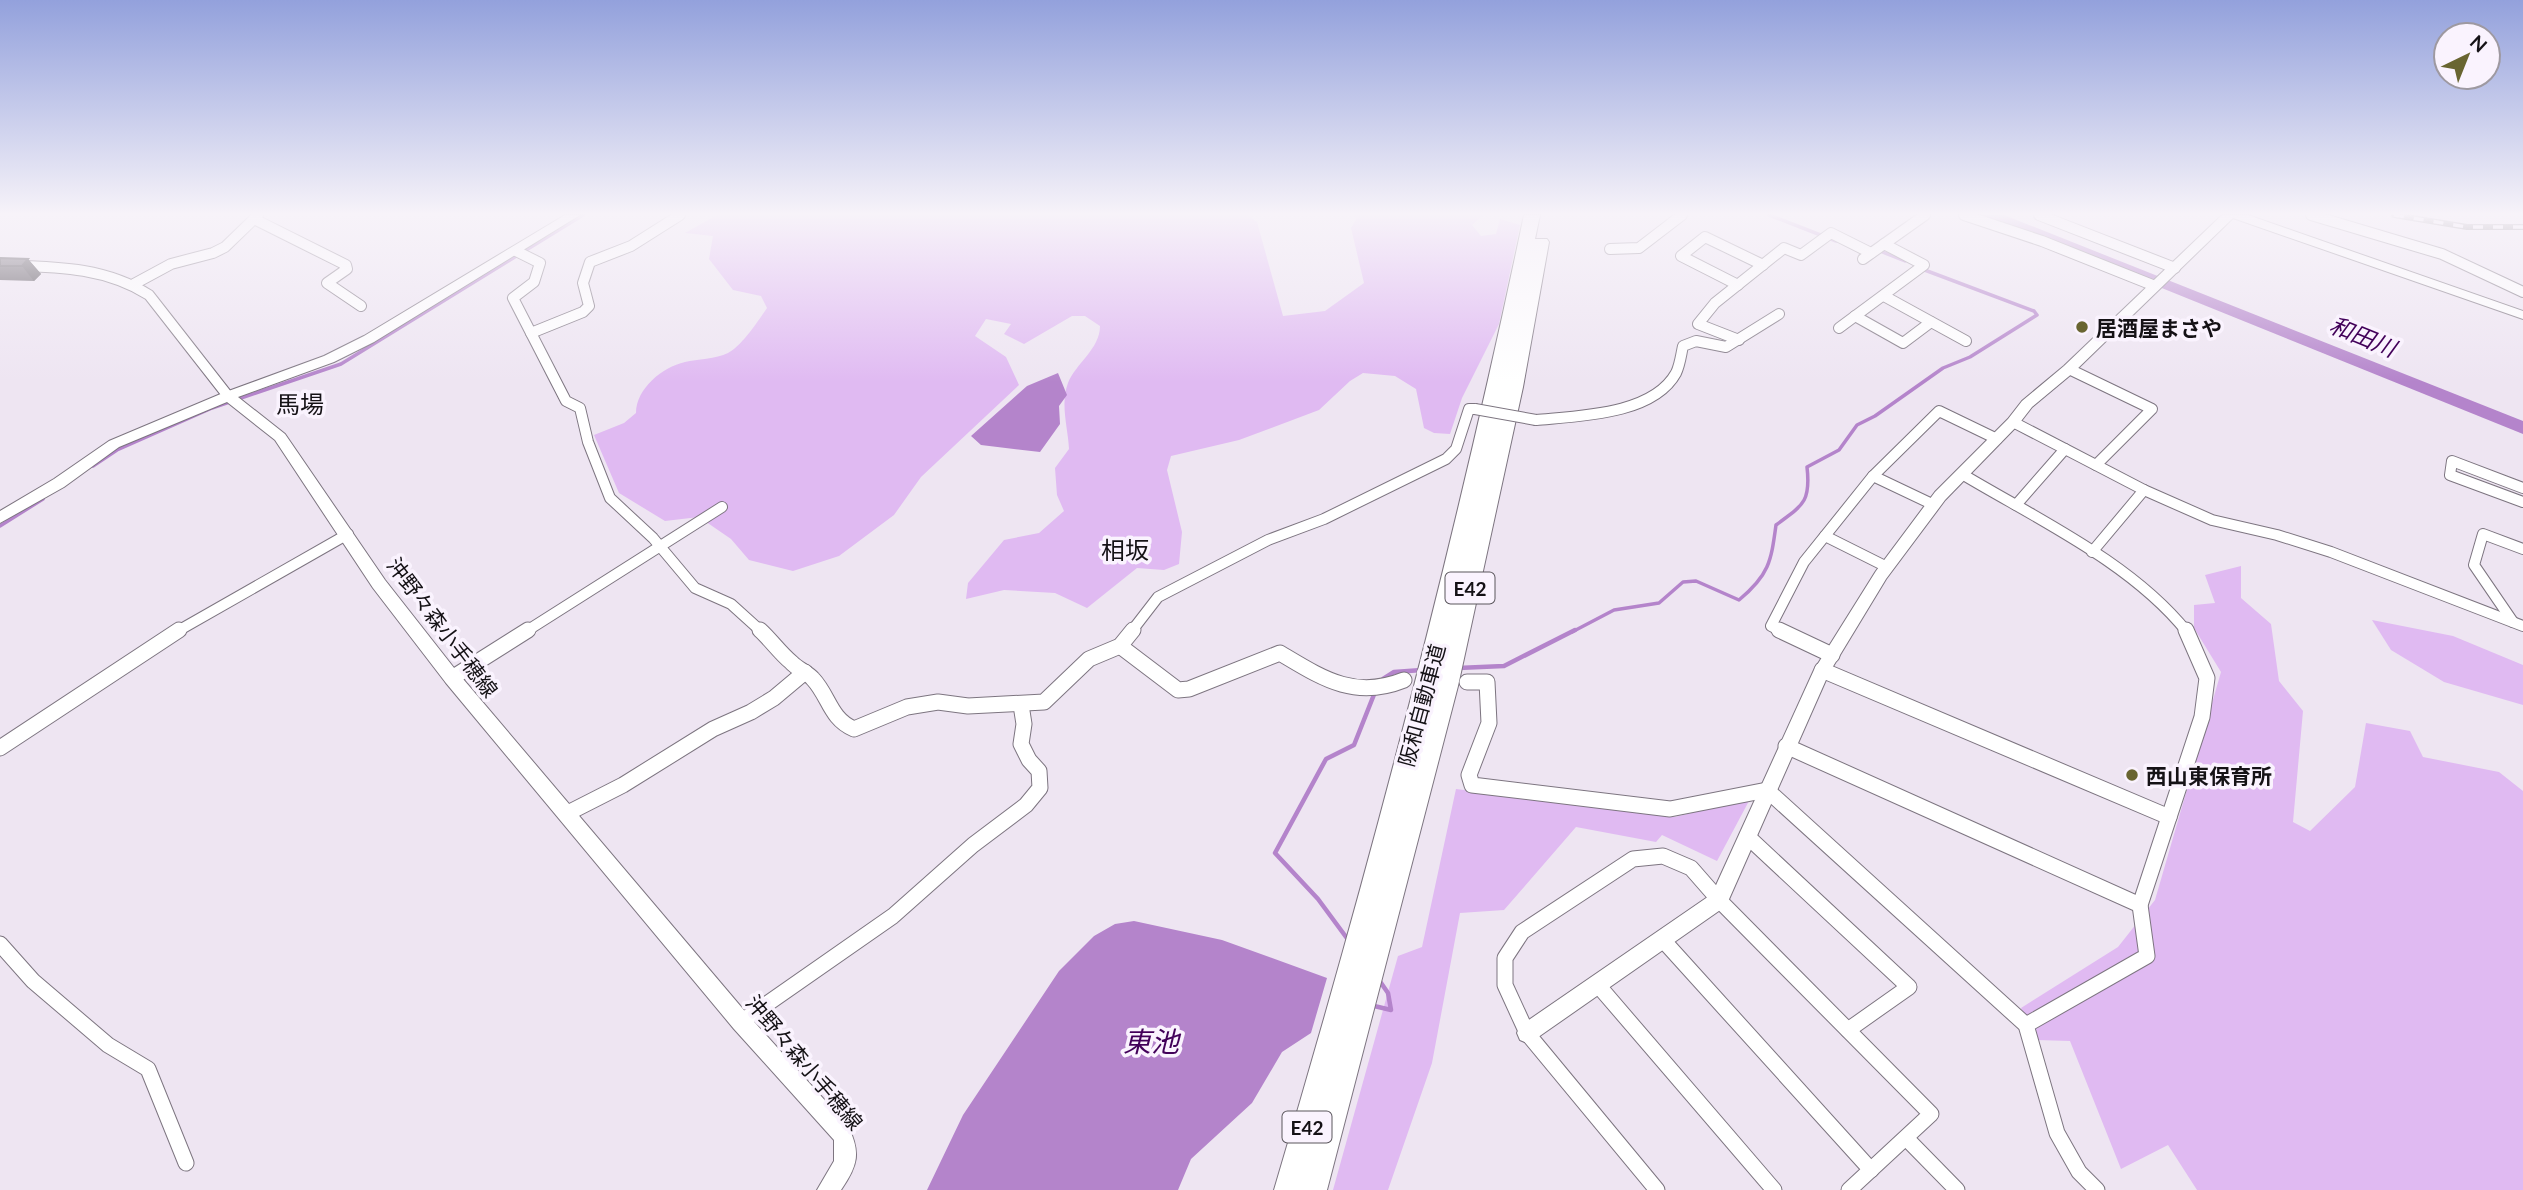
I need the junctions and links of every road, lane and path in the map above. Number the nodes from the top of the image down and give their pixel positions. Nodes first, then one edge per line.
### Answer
1 (85, 271) edge
2 (159, 271) edge
3 (345, 271) edge
4 (483, 271) edge
5 (538, 271) edge
6 (587, 271) edge
7 (1520, 271) edge
8 (1537, 271) edge
9 (1710, 271) edge
10 (1756, 271) edge
11 (1916, 271) edge
12 (2117, 271) edge
13 (2172, 271) edge
14 (2395, 271) edge
15 (2479, 271) edge
16 (134, 284) junction
17 (1738, 285) junction
18 (2156, 286) junction
19 (2523, 292) edge
20 (1884, 296) junction
21 (361, 306) dead end
22 (1779, 314) dead end
23 (2523, 315) edge
24 (1855, 316) junction
25 (1931, 322) junction
26 (1839, 328) dead end
27 (531, 333) junction
28 (1740, 340) junction
29 (1966, 341) dead end
30 (2068, 369) junction
31 (228, 396) junction
32 (2013, 422) junction
33 (1997, 439) junction
34 (2065, 449) junction
35 (2096, 465) junction
36 (1962, 474) junction
37 (1873, 475) junction
38 (2523, 488) edge
39 (2144, 490) junction
40 (2523, 502) edge
41 (1934, 505) junction
42 (2016, 505) junction
43 (722, 506) dead end
44 (0, 518) edge
45 (348, 534) junction
46 (1825, 536) junction
47 (661, 547) junction
48 (2523, 549) edge
49 (2092, 552) junction
50 (1887, 567) junction
51 (2518, 624) edge
52 (1120, 646) junction
53 (1832, 655) junction
54 (1822, 670) junction
55 (805, 672) junction
56 (452, 678) junction
57 (1404, 680) dead end
58 (1467, 681) dead end
59 (1021, 705) junction
60 (1786, 746) junction
61 (0, 748) edge
62 (1767, 790) junction
63 (566, 814) junction
64 (2169, 817) junction
65 (1747, 836) junction
66 (1719, 900) junction
67 (2140, 905) junction
68 (1662, 939) junction
69 (0, 944) edge
70 (1367, 954) junction
71 (1597, 984) junction
72 (741, 1022) junction
73 (2026, 1025) junction
74 (1848, 1030) junction
75 (1527, 1033) junction
76 (1336, 1069) junction
77 (1907, 1139) junction
78 (186, 1163) dead end
79 (1871, 1171) junction
80 (828, 1190) edge
81 (1288, 1190) edge
82 (1313, 1190) edge
83 (1657, 1190) edge
84 (1774, 1190) edge
85 (1849, 1190) edge
86 (1957, 1190) edge
87 (2097, 1190) edge

1 - 16 street
2 - 16 street
3 - 21 street
4 - 31 street
5 - 27 street
6 - 27 street
7 - 70 highway, 阪和自動車道 / E42
8 - 70 highway, 阪和自動車道 / E42
9 - 17 street
10 - 17 street
11 - 20 street
12 - 18 street
13 - 18 street
14 - 23 street
15 - 19 street
16 - 31 street
17 - 28 street
18 - 30 street
20 - 24 street
20 - 25 street
22 - 28 street
24 - 25 street
24 - 26 street
25 - 29 street
27 - 47 street
28 - 52 street, bridge
30 - 32 street
30 - 35 street
31 - 44 street
31 - 45 street, 沖野々森小手穂線
32 - 33 street
32 - 34 street
33 - 36 street
33 - 37 street
34 - 35 street
34 - 42 street
35 - 39 street
36 - 41 street
36 - 42 street
37 - 41 street
37 - 46 street
38 - 40 street
39 - 49 street
39 - 51 street
41 - 50 street
42 - 49 street
43 - 47 street
45 - 56 street, 沖野々森小手穂線
45 - 61 street
46 - 50 street
46 - 53 street
47 - 55 street
47 - 56 street
48 - 51 street
49 - 64 street
50 - 53 street
52 - 57 street
52 - 59 street
53 - 54 street
54 - 60 street
54 - 64 street
55 - 59 street
55 - 63 street
56 - 63 street, 沖野々森小手穂線
58 - 62 street
59 - 72 street
60 - 62 street
60 - 67 street
62 - 65 street
62 - 73 street
63 - 72 street, 沖野々森小手穂線
64 - 67 street
65 - 66 street
65 - 74 street
66 - 68 street
66 - 74 street
66 - 75 street
67 - 73 street
68 - 71 street
68 - 79 street
69 - 78 street
70 - 76 highway, 阪和自動車道 / E42
71 - 75 street
71 - 84 street
72 - 80 street, 沖野々森小手穂線
73 - 87 street
74 - 77 street
75 - 83 street
76 - 81 highway, 阪和自動車道 / E42
76 - 82 highway, 阪和自動車道 / E42
77 - 79 street
77 - 86 street
79 - 85 street

